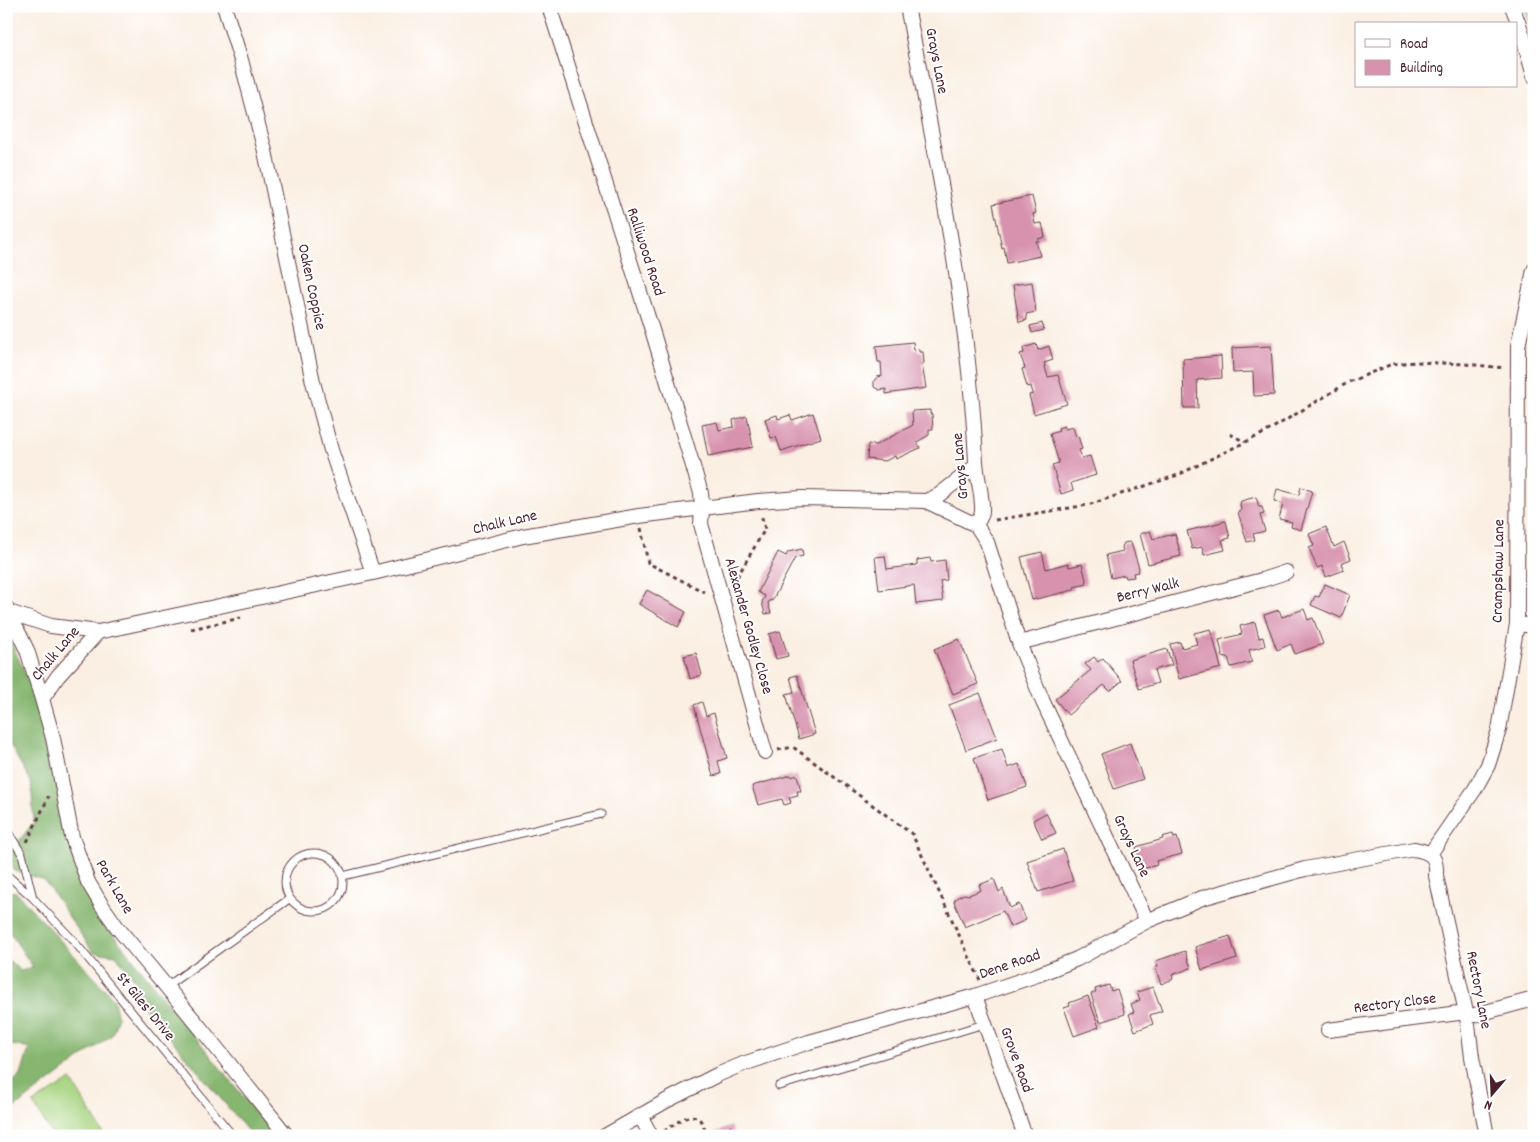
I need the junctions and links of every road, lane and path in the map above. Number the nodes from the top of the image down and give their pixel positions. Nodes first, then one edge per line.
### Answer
1 (224, 6) edge
2 (549, 6) edge
3 (907, 6) edge
4 (1512, 6) edge
5 (1534, 76) edge
6 (1534, 270) edge
7 (1518, 369) junction
8 (1230, 434) dead end
9 (1245, 442) junction
10 (976, 466) junction
11 (926, 501) junction
12 (760, 508) junction
13 (702, 509) junction
14 (771, 514) dead end
15 (639, 516) junction
16 (753, 516) dead end
17 (976, 525) junction
18 (652, 530) dead end
19 (642, 532) junction
20 (632, 533) dead end
21 (1286, 572) dead end
22 (373, 573) junction
23 (723, 602) junction
24 (8, 610) edge
25 (242, 618) dead end
26 (1517, 624) junction
27 (1534, 626) edge
28 (185, 630) dead end
29 (98, 632) junction
30 (1019, 643) junction
31 (42, 699) junction
32 (765, 752) joint
33 (48, 798) dead end
34 (601, 814) dead end
35 (6, 829) edge
36 (22, 854) junction
37 (1430, 854) junction
38 (6, 874) edge
39 (343, 876) junction
40 (33, 898) junction
41 (289, 898) junction
42 (1147, 921) junction
43 (166, 987) junction
44 (980, 994) junction
45 (1534, 999) edge
46 (1466, 1015) junction
47 (984, 1024) junction
48 (1328, 1030) dead end
49 (779, 1086) dead end
50 (640, 1115) junction
51 (708, 1135) edge
52 (233, 1136) edge
53 (286, 1136) edge
54 (606, 1136) edge
55 (651, 1136) edge
56 (657, 1136) edge
57 (1025, 1136) edge
58 (1487, 1136) edge

1 - 22 street, Oaken Coppice
2 - 13 street, Ralliwood Road
3 - 10 street, Grays Lane
4 - 5 street
6 - 7 street, Crampshaw Lane
7 - 9 path
7 - 26 street, Crampshaw Lane
8 - 9 path
9 - 17 path
10 - 11 street
10 - 17 street, Grays Lane
11 - 12 street, Chalk Lane
11 - 17 street, Chalk Lane
12 - 13 street, Chalk Lane
12 - 14 path
12 - 16 path
12 - 23 path
13 - 15 street, Chalk Lane
13 - 23 street, Alexander Godley Close
15 - 19 path
15 - 22 street, Chalk Lane
17 - 30 street, Grays Lane
18 - 19 path
19 - 20 path
19 - 23 path
21 - 30 street, Berry Walk
22 - 29 street, Chalk Lane
23 - 32 street, Alexander Godley Close
24 - 29 street, Chalk Lane
24 - 31 street, Park Lane
25 - 28 path
26 - 27 street
26 - 37 street, Crampshaw Lane
29 - 31 street, Chalk Lane
30 - 42 street, Grays Lane
31 - 43 street, Park Lane
32 - 44 path
33 - 36 path
34 - 39 lane
35 - 36 lane, St Giles' Drive
36 - 40 lane, St Giles' Drive
37 - 42 street, Dene Road
37 - 46 street, Rectory Lane
38 - 40 lane, St Giles' Drive
39 - 41 lane
39 - 41 lane
40 - 52 lane, St Giles' Drive
41 - 43 lane
42 - 44 street, Dene Road
43 - 53 street, Park Lane
44 - 47 street, Grove Road
44 - 50 street, Dene Road
45 - 46 street, Rectory Close
46 - 48 street, Rectory Close
46 - 58 street, Rectory Lane
47 - 49 lane
47 - 57 street, Grove Road
50 - 54 street, Dene Road
50 - 55 street
51 - 56 path

